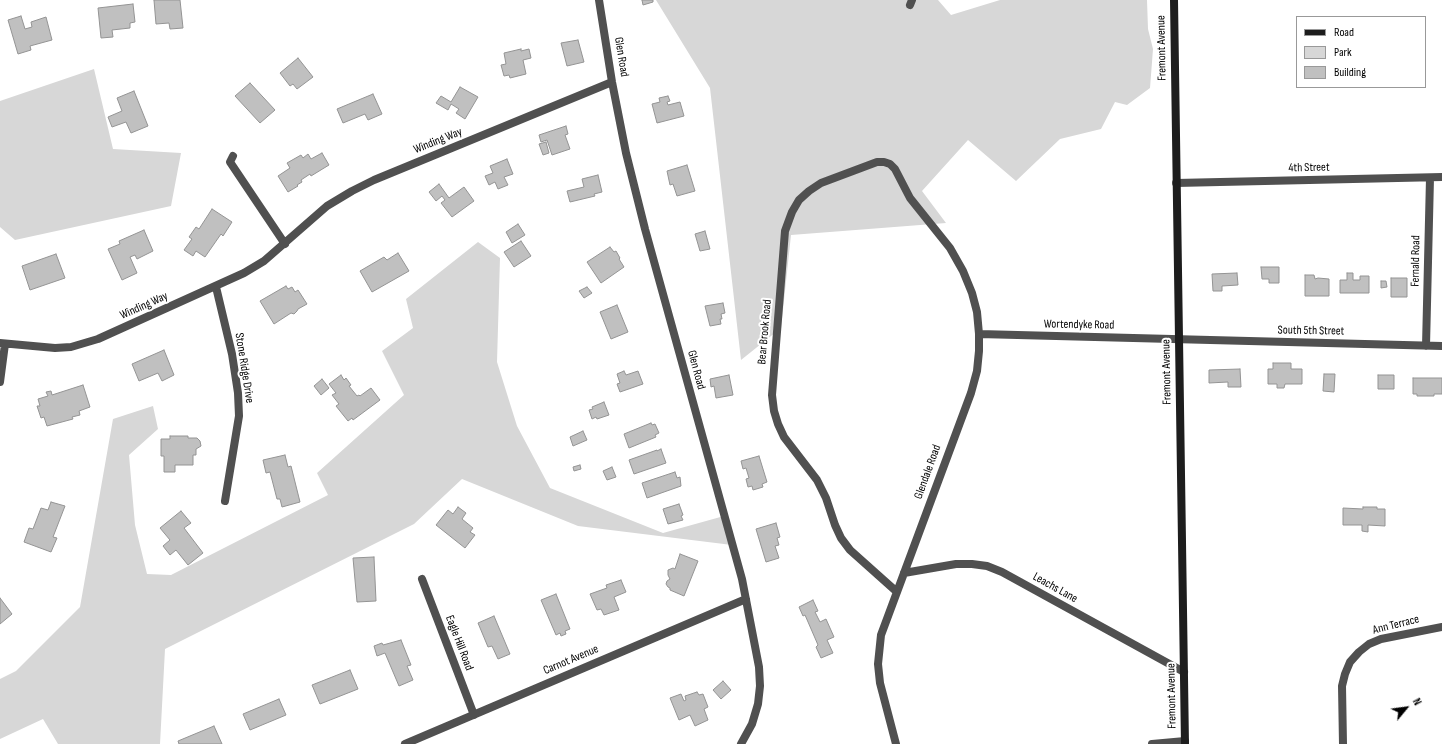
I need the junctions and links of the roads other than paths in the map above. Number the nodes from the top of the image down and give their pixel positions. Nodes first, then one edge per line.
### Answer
1 (599, 0) edge
2 (1174, 0) edge
3 (612, 82) junction
4 (233, 156) dead end
5 (1442, 177) edge
6 (1430, 178) junction
7 (1176, 183) junction
8 (926, 217) joint
9 (285, 244) junction
10 (216, 287) junction
11 (979, 334) junction
12 (1179, 340) junction
13 (2, 343) edge
14 (1426, 346) junction
15 (1442, 346) edge
16 (0, 382) edge
17 (225, 501) dead end
18 (904, 573) junction
19 (422, 580) dead end
20 (897, 592) junction
21 (746, 599) junction
22 (1442, 627) edge
23 (1184, 672) junction
24 (474, 715) junction
25 (1185, 742) edge
26 (405, 744) edge
27 (741, 744) edge
28 (896, 744) edge
29 (1152, 744) edge
30 (1343, 744) edge

1 - 3 street, Glen Road
2 - 7 street, Fremont Avenue
3 - 9 street, Winding Way
3 - 21 street, Glen Road
4 - 9 street
5 - 6 street, 4th Street
6 - 7 street, 4th Street
6 - 14 street, Fernald Road
7 - 12 street, Fremont Avenue
8 - 11 street, Glendale Road
8 - 20 street, Bear Brook Road
9 - 10 street, Winding Way
10 - 13 street, Winding Way
10 - 17 street, Stone Ridge Drive
11 - 12 street, Wortendyke Road
11 - 18 street, Glendale Road
12 - 14 street, South 5th Street
12 - 23 street, Fremont Avenue
13 - 16 street
14 - 15 street, South 5th Street
18 - 20 street, Glendale Road
18 - 23 street, Leachs Lane
19 - 24 street, Eagle Hill Road
20 - 28 street, Glendale Road
21 - 24 street, Carnot Avenue
21 - 27 street, Glen Road
22 - 30 street, Ann Terrace
23 - 25 street, Fremont Avenue
24 - 26 street, Carnot Avenue
25 - 29 street

